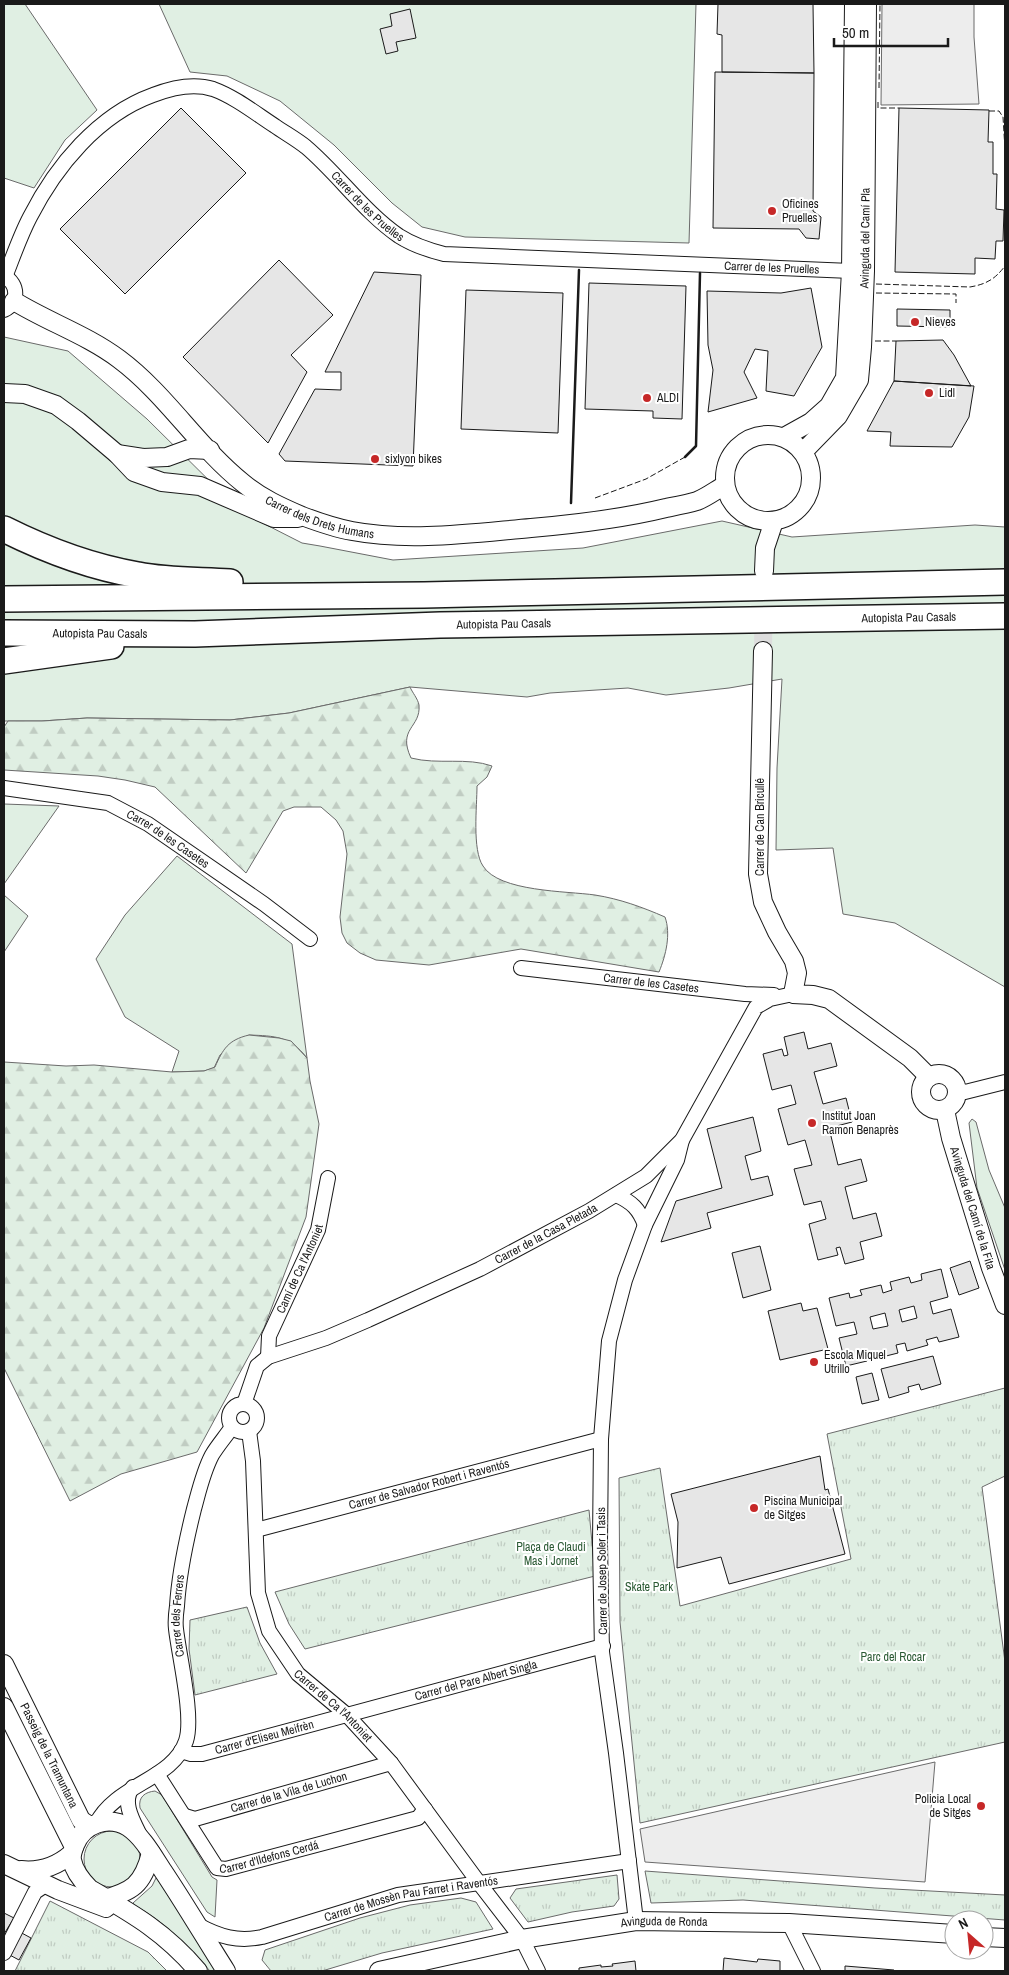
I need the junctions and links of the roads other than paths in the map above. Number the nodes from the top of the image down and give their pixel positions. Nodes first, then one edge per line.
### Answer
1 (854, 4) edge
2 (867, 4) edge
3 (850, 271) junction
4 (4, 276) edge
5 (9, 306) edge
6 (4, 393) edge
7 (185, 426) junction
8 (784, 437) junction
9 (210, 450) junction
10 (803, 452) junction
11 (117, 454) junction
12 (167, 457) junction
13 (725, 485) junction
14 (697, 501) junction
15 (734, 505) junction
16 (308, 518) junction
17 (754, 519) junction
18 (774, 521) junction
19 (4, 529) edge
20 (765, 548) junction
21 (764, 571) tunnel mouth
22 (1005, 582) edge
23 (424, 595) junction
24 (4, 599) edge
25 (1005, 616) edge
26 (4, 633) edge
27 (195, 634) junction
28 (763, 651) tunnel mouth
29 (4, 662) edge
30 (4, 788) edge
31 (310, 939) dead end
32 (521, 968) dead end
33 (787, 995) junction
34 (929, 1077) junction
35 (1005, 1082) edge
36 (958, 1090) junction
37 (945, 1110) junction
38 (682, 1140) junction
39 (328, 1178) dead end
40 (616, 1195) junction
41 (645, 1225) junction
42 (1005, 1305) edge
43 (268, 1357) junction
44 (244, 1404) junction
45 (232, 1427) junction
46 (249, 1431) junction
47 (602, 1439) junction
48 (256, 1530) junction
49 (603, 1646) junction
50 (4, 1664) edge
51 (4, 1707) edge
52 (347, 1715) junction
53 (181, 1752) junction
54 (391, 1763) junction
55 (157, 1774) junction
56 (134, 1788) junction
57 (425, 1809) junction
58 (185, 1816) junction
59 (89, 1823) junction
60 (147, 1848) junction
61 (73, 1851) junction
62 (629, 1860) junction
63 (11, 1866) edge
64 (479, 1883) junction
65 (47, 1884) junction
66 (100, 1901) junction
67 (636, 1921) junction
68 (789, 1923) junction
69 (198, 1926) junction
70 (944, 1933) edge
71 (522, 1939) junction
72 (4, 1953) edge
73 (198, 1971) edge
74 (226, 1971) edge
75 (379, 1971) edge
76 (538, 1971) edge
77 (813, 1971) edge

1 - 3 street, Avinguda del Camí Pla
2 - 10 street, Avinguda del Camí Pla
3 - 4 street, Carrer de les Pruelles
3 - 8 street, Avinguda del Camí Pla
4 - 5 street
5 - 7 street, Carrer dels Drets Humans
6 - 11 street
7 - 9 street, Carrer dels Drets Humans
7 - 12 street
8 - 10 street
8 - 13 street
9 - 12 street
9 - 16 street, Carrer dels Drets Humans
10 - 18 street
11 - 12 street
11 - 16 street
13 - 14 street, Carrer dels Drets Humans
13 - 15 street
14 - 15 street, Carrer dels Drets Humans
14 - 16 street, Carrer dels Drets Humans
15 - 17 street
17 - 18 street
17 - 20 street
18 - 20 street
19 - 23 highway
20 - 21 street
22 - 23 highway
23 - 24 highway
25 - 27 highway, Autopista Pau Casals
26 - 27 highway, Autopista Pau Casals
27 - 29 highway
28 - 33 street, Carrer de Can Bricullé
30 - 31 street, Carrer de les Casetes
32 - 33 street, Carrer de les Casetes
33 - 34 street
33 - 38 street, Carrer de la Casa Pletada
34 - 36 street
34 - 37 street
35 - 36 street
36 - 37 street
37 - 42 street, Avinguda del Camí de la Fita
38 - 40 street, Carrer de la Casa Pletada
38 - 41 street, Carrer de Josep Soler i Tasis
39 - 43 street, Camí de Ca l'Antoniet
40 - 41 street
40 - 43 street, Carrer de la Casa Pletada
41 - 47 street, Carrer de Josep Soler i Tasis
43 - 44 street
44 - 45 street
44 - 46 street
45 - 46 street
45 - 53 street, Carrer dels Ferrers
46 - 48 street, Carrer de Ca l'Antoniet
47 - 48 street, Carrer de Salvador Robert i Raventós
47 - 49 street, Carrer de Josep Soler i Tasis
48 - 52 street, Carrer de Ca l'Antoniet
49 - 52 street, Carrer del Pare Albert Singla
49 - 62 street, Carrer de Josep Soler i Tasis
50 - 59 street, Passeig de la Tramuntana
51 - 61 street, Passeig de la Tramuntana
52 - 53 street, Carrer d'Eliseu Meifrèn
52 - 54 street, Carrer de Ca l'Antoniet
53 - 55 street, Carrer dels Ferrers
54 - 57 street, Carrer de Ca l'Antoniet
54 - 58 street, Carrer de la Vila de Luchon
55 - 56 street, Carrer dels Ferrers
55 - 58 street, Carrer d'Ildefons Cerdá
56 - 59 street, Carrer dels Ferrers
56 - 60 street
57 - 58 street, Carrer d'Ildefons Cerdá
57 - 64 street, Carrer de Ca l'Antoniet
59 - 60 street
59 - 61 street
60 - 66 street
60 - 69 street
61 - 63 street
61 - 66 street
62 - 64 street, Carrer de Mossèn Pau Farret i Raventós
62 - 67 street, Carrer de Josep Soler i Tasis
63 - 65 street
64 - 69 street, Carrer de Mossèn Pau Farret i Raventós
64 - 71 street, Carrer de Ca l'Antoniet
65 - 66 street
65 - 72 street
66 - 73 street
67 - 68 street, Avinguda de Ronda
67 - 71 street, Avinguda de Ronda
68 - 70 street, Avinguda de Ronda
68 - 77 street
69 - 74 street
71 - 75 street, Avinguda de Ronda
71 - 76 street, Carrer de Ca l'Antoniet

